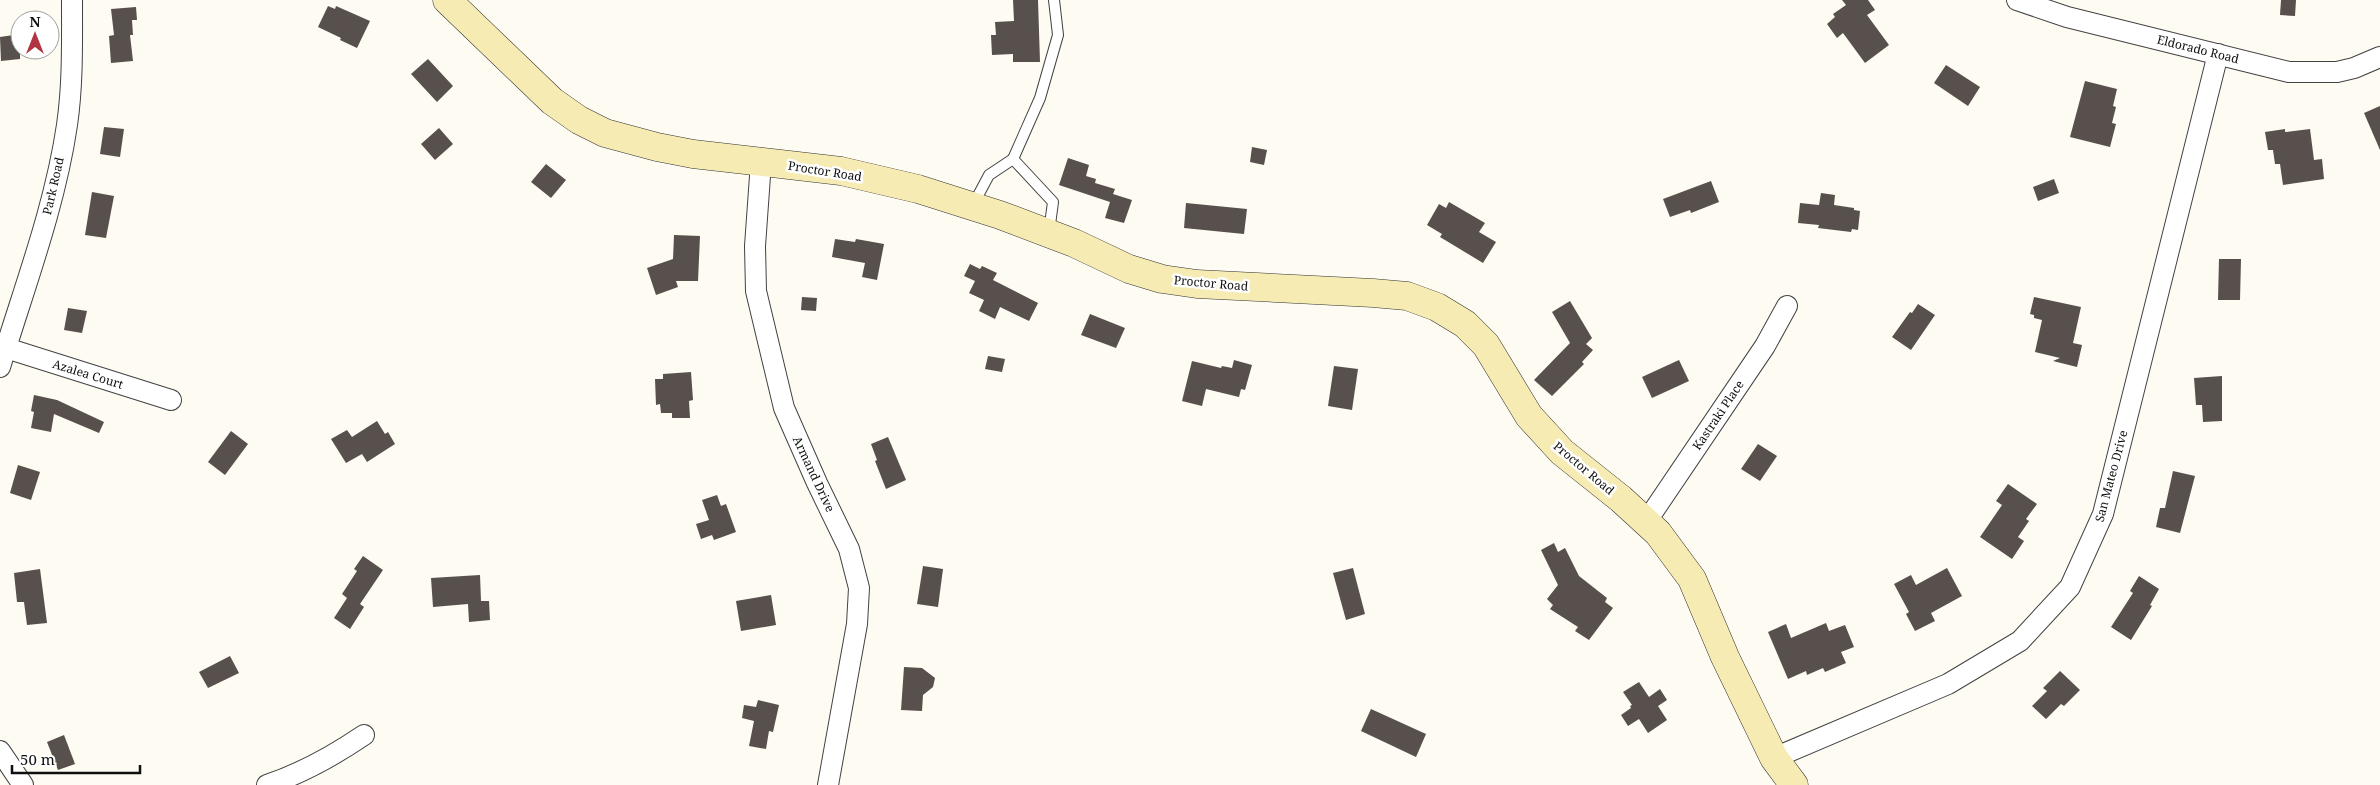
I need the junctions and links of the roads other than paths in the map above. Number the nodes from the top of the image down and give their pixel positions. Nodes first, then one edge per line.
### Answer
1 (72, 0) edge
2 (447, 0) edge
3 (1054, 0) edge
4 (2016, 0) edge
5 (2218, 54) junction
6 (2380, 56) edge
7 (1013, 159) junction
8 (761, 162) junction
9 (972, 206) junction
10 (1048, 233) junction
11 (1787, 306) dead end
12 (3, 358) edge
13 (171, 400) dead end
14 (1646, 522) junction
15 (364, 735) dead end
16 (0, 751) edge
17 (1774, 758) junction
18 (23, 785) edge
19 (267, 785) edge
20 (828, 785) edge
21 (1794, 785) edge

1 - 12 street, Park Road
2 - 8 main road, Proctor Road
3 - 7 lane
4 - 5 street, Eldorado Road
5 - 6 street, Eldorado Road
5 - 17 street, San Mateo Drive
7 - 9 lane
7 - 10 lane
8 - 9 main road, Proctor Road
8 - 20 street, Armand Drive
9 - 10 main road, Proctor Road
10 - 14 main road, Proctor Road
11 - 14 street, Kastraki Place
12 - 13 street, Azalea Court
14 - 17 main road, Proctor Road
15 - 19 street
16 - 18 street
17 - 21 main road, Proctor Road

